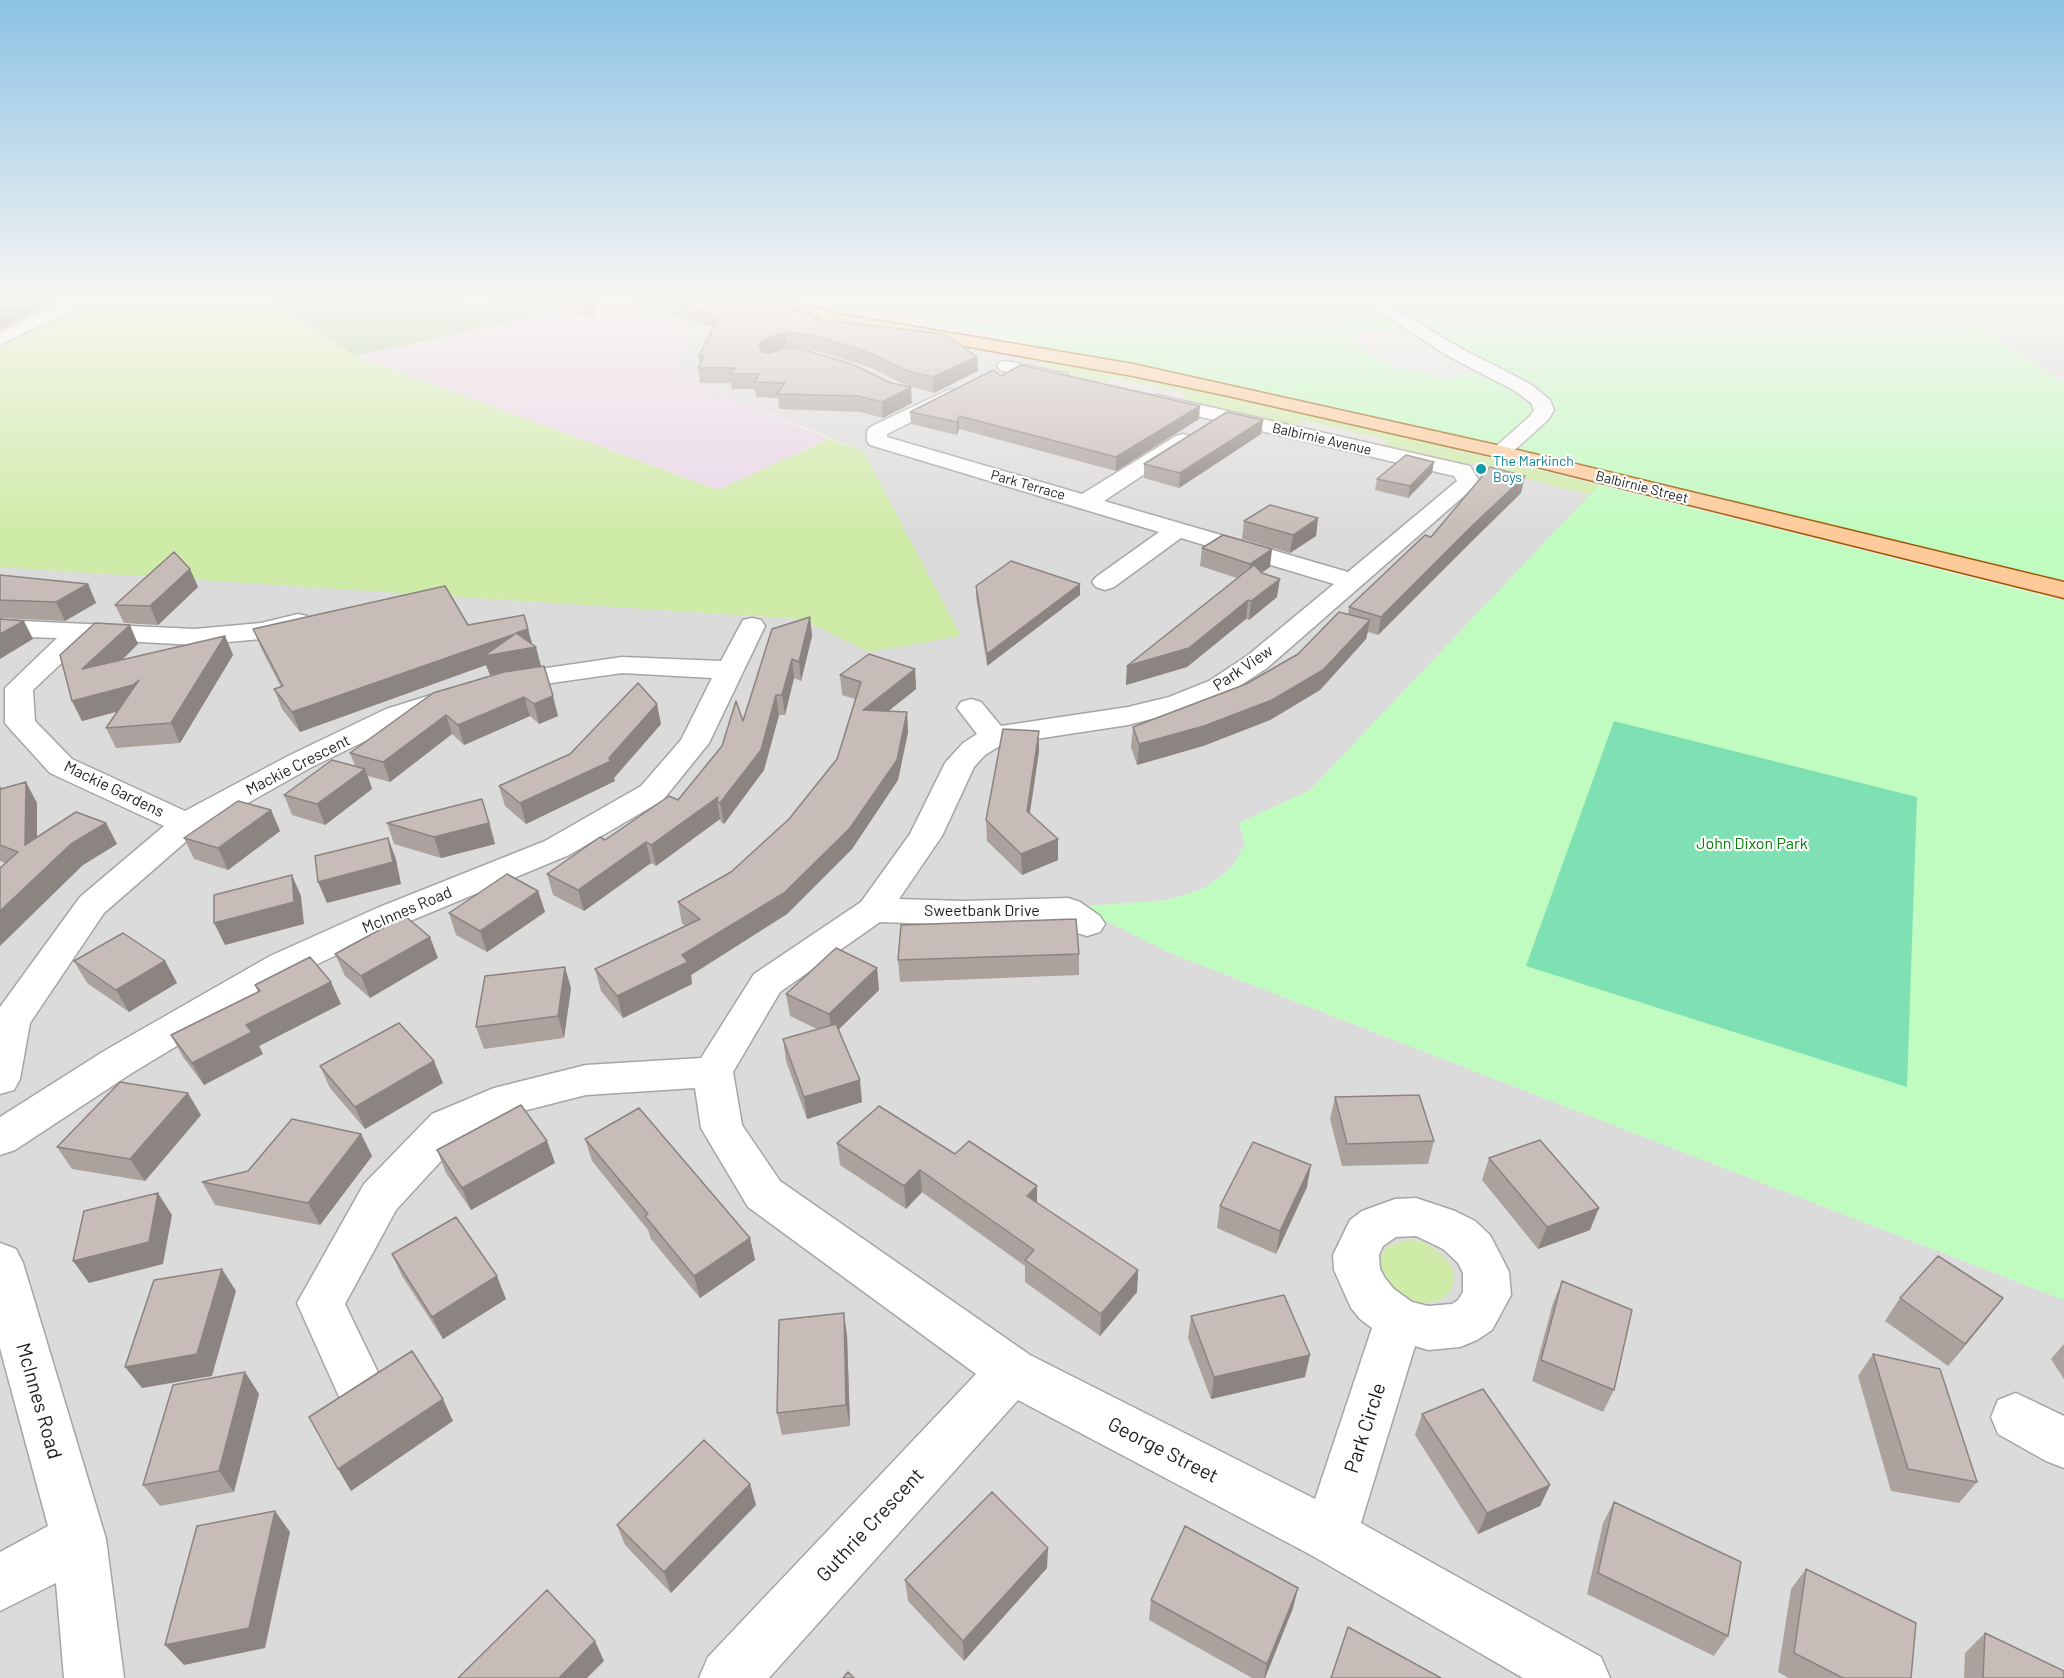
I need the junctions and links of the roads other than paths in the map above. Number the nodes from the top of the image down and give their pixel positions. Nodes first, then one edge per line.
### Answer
1 (1055, 377) edge
2 (1166, 377) edge
3 (1503, 377) edge
4 (1080, 383) edge
5 (969, 385) edge
6 (909, 394) edge
7 (1134, 396) edge
8 (936, 401) junction
9 (1222, 416) junction
10 (1501, 452) junction
11 (1462, 471) joint
12 (1086, 502) junction
13 (1178, 529) junction
14 (1352, 581) junction
15 (1105, 582) dead end
16 (2064, 590) edge
17 (326, 615) edge
18 (752, 626) dead end
19 (0, 628) edge
20 (80, 631) junction
21 (730, 670) junction
22 (971, 708) dead end
23 (10, 727) edge
24 (994, 736) junction
25 (186, 824) junction
26 (873, 910) junction
27 (1088, 924) dead end
28 (713, 1072) junction
29 (0, 1079) edge
30 (0, 1138) edge
31 (0, 1263) edge
32 (1399, 1320) dead end
33 (1012, 1371) junction
34 (359, 1384) edge
35 (2016, 1417) dead end
36 (2064, 1443) edge
37 (1330, 1536) junction
38 (79, 1539) junction
39 (0, 1583) edge
40 (94, 1678) edge
41 (729, 1678) edge
42 (1580, 1678) edge

1 - 4 street
2 - 10 main road, Balbirnie Street
3 - 10 street
5 - 8 street
6 - 8 street
7 - 9 street, Balbirnie Avenue
8 - 12 street, Park Terrace
9 - 11 street, Balbirnie Avenue
9 - 12 street
10 - 16 main road, Balbirnie Street
11 - 14 street, Park View
12 - 13 street, Park Terrace
13 - 14 street, Park Terrace
13 - 15 street
14 - 24 street, Park View
17 - 20 street
18 - 21 street, McInnes Road
19 - 20 street
20 - 23 street, Mackie Gardens
21 - 25 street, Mackie Crescent
21 - 30 street, McInnes Road
22 - 24 street
23 - 25 street, Mackie Gardens
24 - 26 street, Park View
25 - 29 street, Mackie Crescent
26 - 27 street, Sweetbank Drive
26 - 28 street
28 - 33 street, George Street
28 - 34 street
31 - 38 street, McInnes Road
32 - 37 street, Park Circle
33 - 37 street, George Street
33 - 41 street, Guthrie Crescent
35 - 36 street
37 - 42 street, George Street
38 - 39 street
38 - 40 street, McInnes Road

